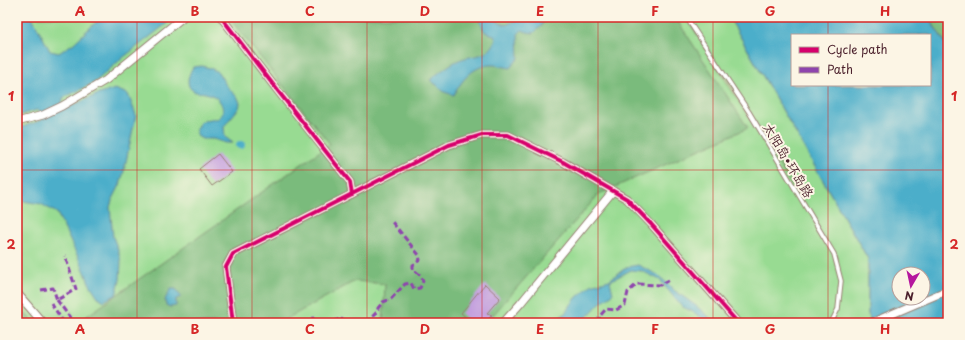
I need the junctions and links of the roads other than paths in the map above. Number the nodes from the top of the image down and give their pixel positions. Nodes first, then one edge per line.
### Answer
1 (183, 17) edge
2 (221, 17) edge
3 (686, 17) edge
4 (17, 122) edge
5 (613, 191) junction
6 (352, 194) junction
7 (948, 290) edge
8 (17, 293) edge
9 (44, 323) edge
10 (233, 323) edge
11 (503, 323) edge
12 (738, 323) edge
13 (831, 323) edge
14 (871, 323) edge

1 - 4 street
2 - 6 street
3 - 13 lane, 太阳岛•环岛路
5 - 6 street
5 - 11 street
5 - 12 street
6 - 10 street
7 - 14 street
8 - 9 street

